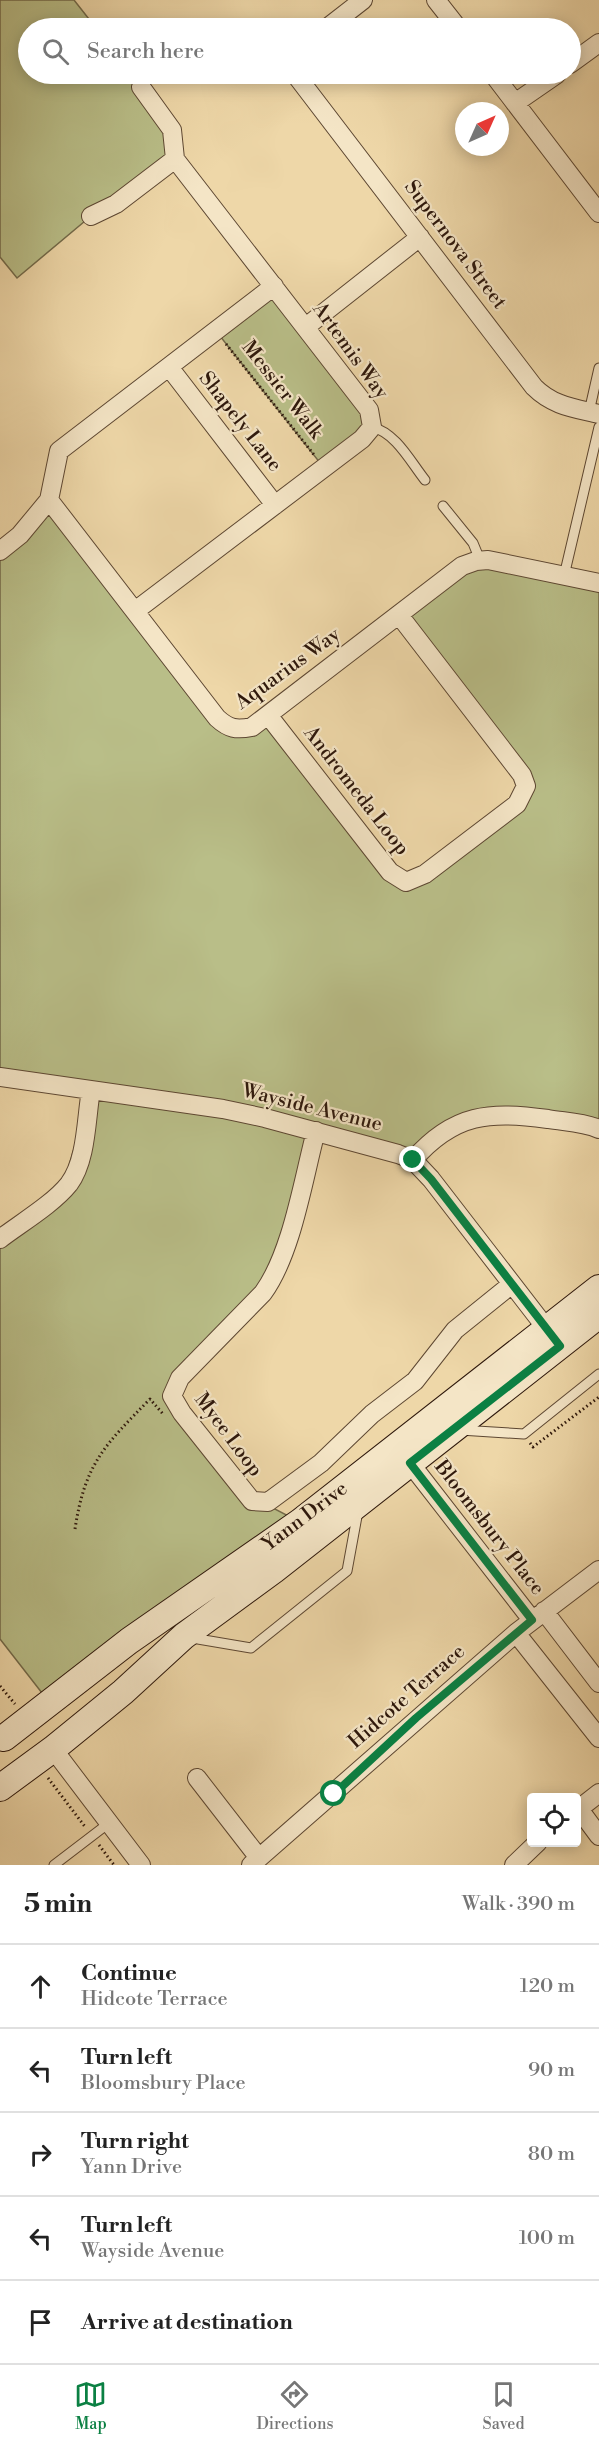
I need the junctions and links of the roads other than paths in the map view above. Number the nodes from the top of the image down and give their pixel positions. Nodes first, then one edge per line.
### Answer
1 (363, 0) edge
2 (436, 0) edge
3 (340, 18) edge
4 (450, 18) edge
5 (599, 44) edge
6 (581, 56) edge
7 (303, 84) edge
8 (501, 84) edge
9 (543, 84) edge
10 (141, 87) dead end
11 (515, 103) junction
12 (176, 159) junction
13 (599, 213) edge
14 (91, 216) dead end
15 (420, 237) junction
16 (274, 286) junction
17 (307, 326) junction
18 (168, 367) junction
19 (599, 368) edge
20 (594, 413) edge
21 (372, 427) junction
22 (599, 428) edge
23 (425, 480) dead end
24 (50, 500) junction
25 (275, 505) junction
26 (443, 506) dead end
27 (0, 551) edge
28 (480, 560) junction
29 (564, 576) junction
30 (599, 583) edge
31 (135, 611) junction
32 (399, 615) junction
33 (268, 715) junction
34 (0, 1077) edge
35 (91, 1090) junction
36 (599, 1129) edge
37 (316, 1131) junction
38 (413, 1160) junction
39 (0, 1239) edge
40 (512, 1284) junction
41 (599, 1288) edge
42 (599, 1315) edge
43 (553, 1337) junction
44 (599, 1374) edge
45 (454, 1429) junction
46 (410, 1463) junction
47 (360, 1503) junction
48 (599, 1570) edge
49 (538, 1615) junction
50 (516, 1633) junction
51 (184, 1636) junction
52 (599, 1683) edge
53 (599, 1738) edge
54 (2, 1739) edge
55 (53, 1749) junction
56 (197, 1778) dead end
57 (0, 1788) edge
58 (599, 1793) edge
59 (581, 1808) edge
60 (581, 1814) edge
61 (109, 1823) junction
62 (599, 1836) edge
63 (533, 1847) edge
64 (255, 1862) edge
65 (54, 1865) edge
66 (141, 1865) edge
67 (514, 1865) edge

1 - 3 street
2 - 4 street
5 - 6 street
7 - 15 street, Supernova Street
8 - 11 street
9 - 11 street
10 - 12 street, Artemis Way
11 - 13 street
12 - 14 street
12 - 16 street, Artemis Way
15 - 17 street
15 - 20 street, Supernova Street
16 - 17 street, Artemis Way
16 - 18 street
17 - 21 street, Artemis Way
18 - 24 street
18 - 25 street, Shapely Lane
19 - 20 lane
21 - 23 lane
21 - 25 street, Artemis Way
22 - 29 lane
24 - 27 street
24 - 31 street, Aquarius Way
25 - 31 street, Artemis Way
26 - 28 lane
28 - 29 street
28 - 32 street, Aquarius Way
29 - 30 street
31 - 33 street, Aquarius Way
32 - 33 street, Aquarius Way
32 - 33 street, Andromeda Loop
34 - 35 street, Wayside Avenue
35 - 37 street, Wayside Avenue
35 - 39 street
36 - 38 street
37 - 38 street, Wayside Avenue
37 - 40 street, Myee Loop
38 - 40 street
40 - 43 street
41 - 43 street, Yann Drive
42 - 43 street, Yann Drive
43 - 45 street, Yann Drive
43 - 54 street, Yann Drive
44 - 45 lane
45 - 46 street, Yann Drive
46 - 47 street, Yann Drive
46 - 49 street, Bloomsbury Place
47 - 51 street, Yann Drive
47 - 51 lane
48 - 49 street, Hidcote Terrace
49 - 50 street, Hidcote Terrace
49 - 52 street, Bloomsbury Place
50 - 53 street
50 - 64 street, Hidcote Terrace
51 - 55 street, Yann Drive
54 - 55 street
55 - 57 street, Yann Drive
55 - 61 street
56 - 64 street
58 - 59 street
60 - 62 street
61 - 65 lane
61 - 66 street
63 - 67 street

